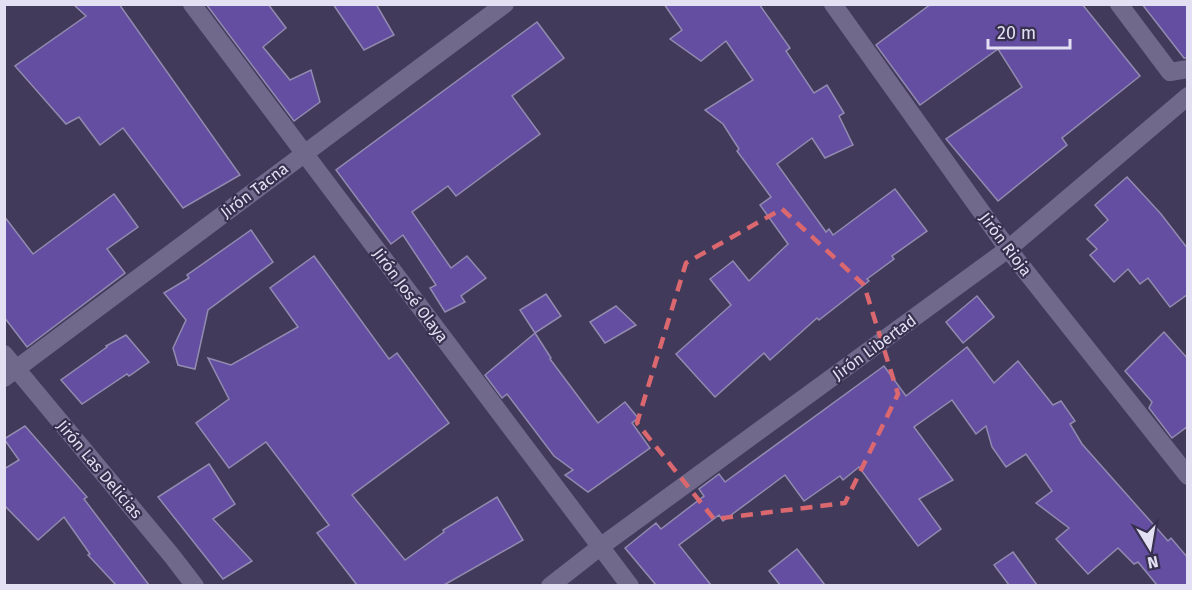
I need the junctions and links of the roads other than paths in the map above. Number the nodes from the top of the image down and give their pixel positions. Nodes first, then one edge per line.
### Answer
1 (192, 4) edge
2 (505, 4) edge
3 (833, 4) edge
4 (1119, 4) edge
5 (1188, 69) edge
6 (1188, 96) edge
7 (304, 153) junction
8 (1008, 249) junction
9 (4, 354) edge
10 (10, 373) edge
11 (1188, 476) edge
12 (600, 547) junction
13 (195, 585) edge
14 (550, 585) edge
15 (630, 585) edge

1 - 7 street, Jirón José Olaya
2 - 7 street, Jirón Tacna
3 - 8 street, Jirón Rioja
4 - 5 street
6 - 8 street, Jirón Libertad
7 - 10 street, Jirón Tacna
7 - 12 street, Jirón José Olaya
8 - 11 street, Jirón Rioja
8 - 12 street, Jirón Libertad
9 - 10 street, Jirón Las Delicias
10 - 13 street, Jirón Las Delicias
12 - 14 street, Jirón Libertad
12 - 15 street, Jirón José Olaya

